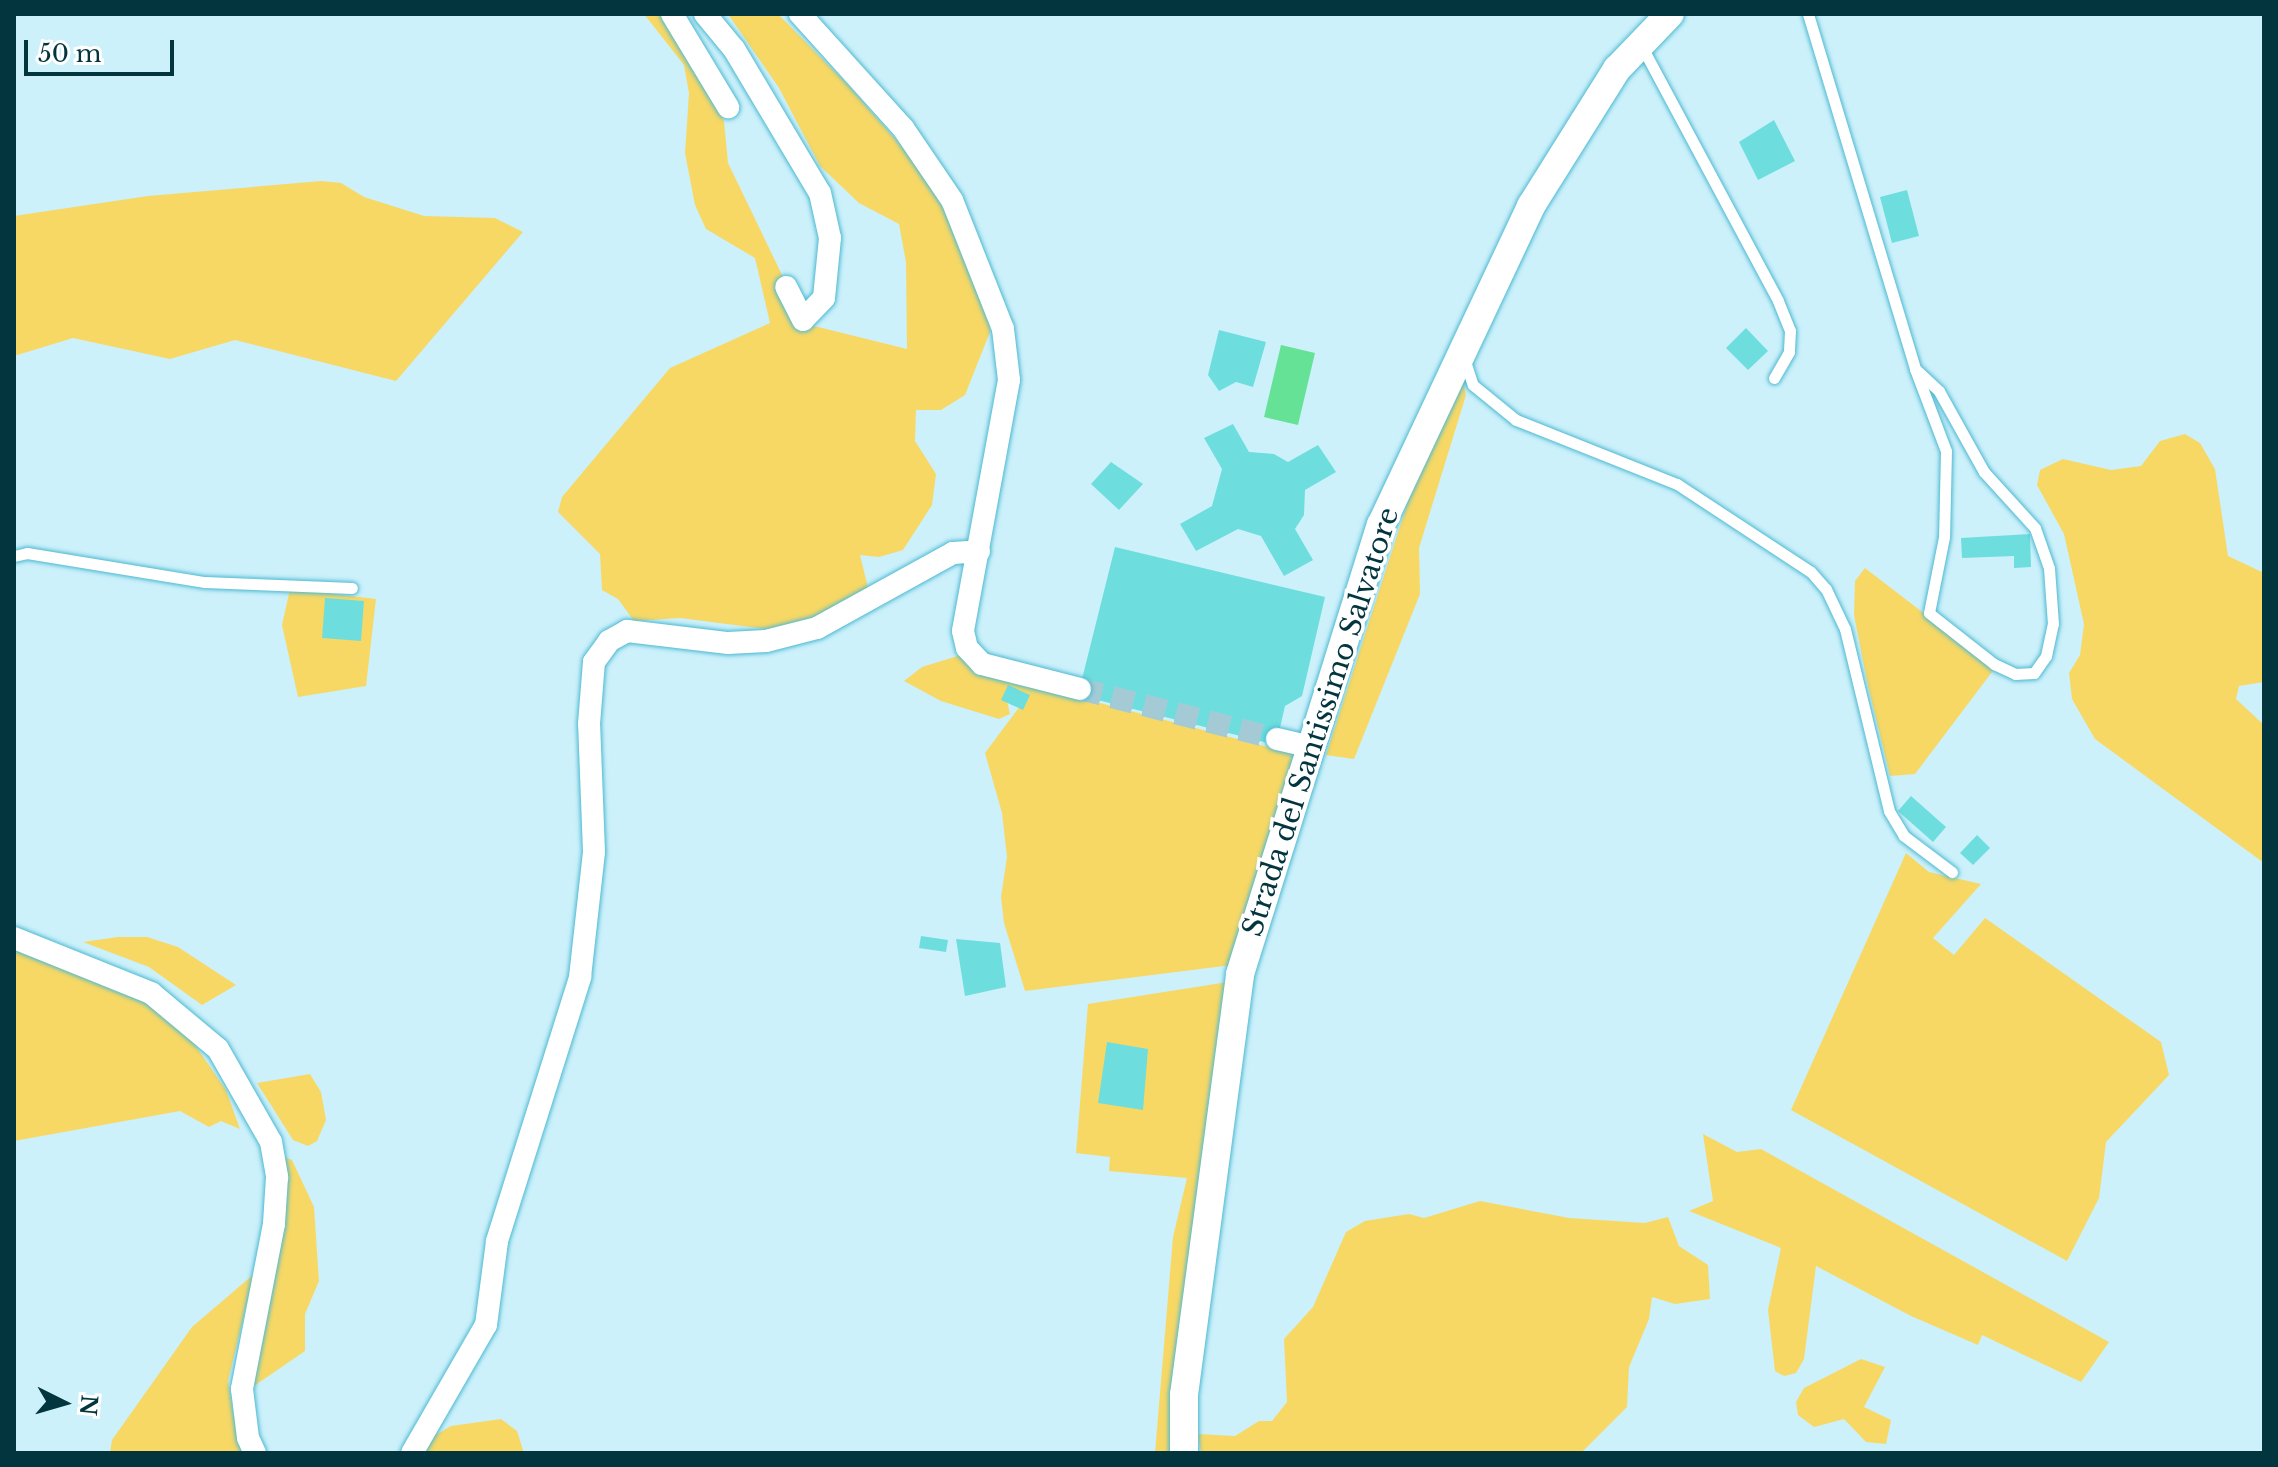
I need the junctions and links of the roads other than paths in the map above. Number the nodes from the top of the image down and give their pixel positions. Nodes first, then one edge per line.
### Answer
1 (672, 14) edge
2 (705, 14) edge
3 (800, 14) edge
4 (1670, 14) edge
5 (1808, 14) edge
6 (1640, 45) junction
7 (728, 107) dead end
8 (786, 287) dead end
9 (1461, 355) junction
10 (1915, 369) junction
11 (1774, 378) dead end
12 (979, 551) junction
13 (14, 556) edge
14 (352, 588) dead end
15 (1080, 689) tunnel mouth
16 (1277, 739) tunnel mouth
17 (1311, 747) junction
18 (1952, 872) dead end
19 (14, 938) edge
20 (1184, 1452) edge
21 (255, 1453) edge
22 (412, 1453) edge

1 - 7 street
2 - 8 street
3 - 12 street
4 - 6 street, Strada del Santissimo Salvatore
5 - 10 lane
6 - 9 street, Strada del Santissimo Salvatore
6 - 11 lane
9 - 17 street, Strada del Santissimo Salvatore
9 - 18 lane
10 - 10 lane
12 - 15 street
12 - 22 street
13 - 14 lane
16 - 17 street
17 - 20 street, Strada del Santissimo Salvatore
19 - 21 street

